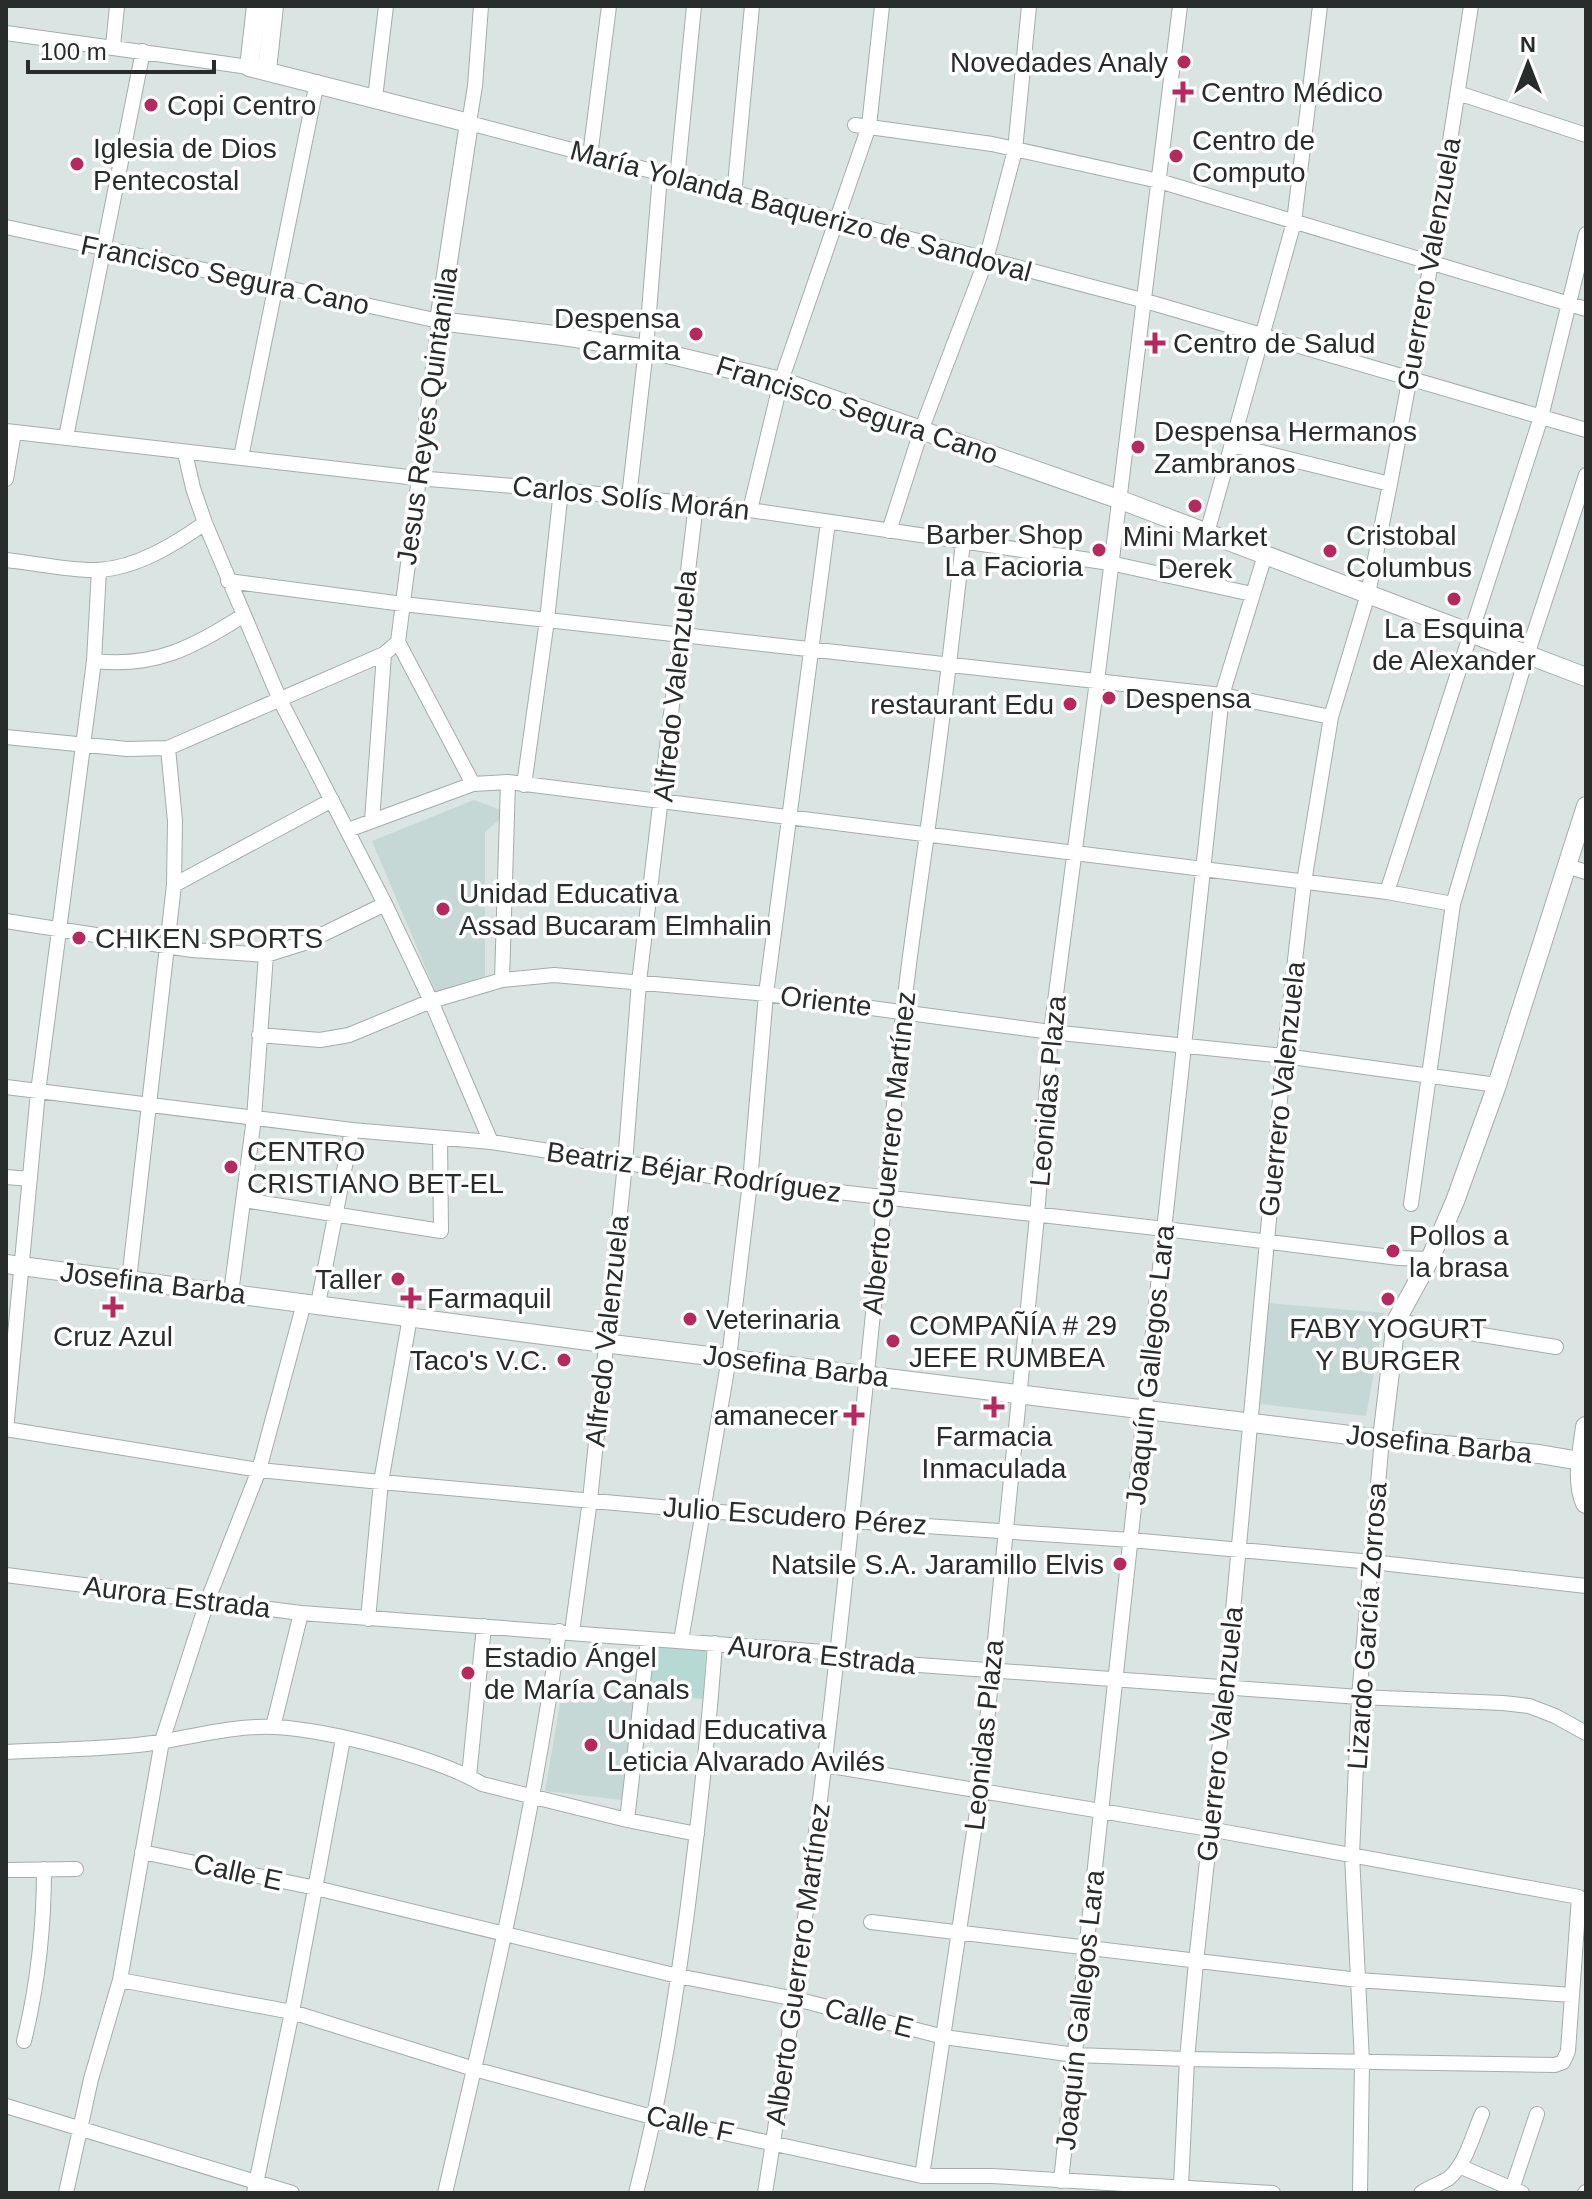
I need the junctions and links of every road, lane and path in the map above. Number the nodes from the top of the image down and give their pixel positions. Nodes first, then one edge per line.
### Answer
1 (117, 6) edge
2 (256, 6) edge
3 (274, 6) edge
4 (386, 6) edge
5 (481, 6) edge
6 (609, 6) edge
7 (694, 6) edge
8 (752, 6) edge
9 (882, 6) edge
10 (1029, 6) edge
11 (1180, 6) edge
12 (1320, 6) edge
13 (1471, 6) edge
14 (6, 33) edge
15 (113, 46) junction
16 (143, 51) junction
17 (258, 68) junction
18 (317, 82) junction
19 (1458, 93) junction
20 (375, 98) junction
21 (469, 123) junction
22 (862, 125) junction
23 (1586, 135) edge
24 (1015, 150) junction
25 (590, 156) junction
26 (660, 175) junction
27 (677, 179) junction
28 (1159, 181) junction
29 (734, 195) junction
30 (835, 221) junction
31 (1294, 222) junction
32 (6, 227) edge
33 (1586, 234) edge
34 (102, 248) junction
35 (986, 260) junction
36 (1431, 263) junction
37 (274, 287) junction
38 (1142, 300) junction
39 (1568, 303) junction
40 (1586, 309) edge
41 (439, 321) junction
42 (1262, 336) junction
43 (646, 349) junction
44 (1410, 379) junction
45 (781, 381) junction
46 (1541, 417) junction
47 (922, 428) junction
48 (1586, 430) edge
49 (10, 431) edge
50 (66, 437) junction
51 (1233, 445) junction
52 (185, 453) junction
53 (241, 457) junction
54 (1586, 475) edge
55 (417, 478) junction
56 (6, 479) edge
57 (1390, 484) junction
58 (561, 490) junction
59 (629, 497) junction
60 (1118, 499) junction
61 (696, 504) junction
62 (750, 510) junction
63 (828, 522) junction
64 (205, 523) junction
65 (889, 531) junction
66 (1207, 533) junction
67 (963, 542) junction
68 (1265, 555) junction
69 (6, 560) edge
70 (1110, 563) junction
71 (99, 570) junction
72 (228, 581) junction
73 (1252, 594) junction
74 (1368, 594) junction
75 (403, 604) junction
76 (244, 615) junction
77 (547, 620) junction
78 (1472, 634) junction
79 (679, 635) junction
80 (398, 642) junction
81 (810, 649) junction
82 (384, 654) junction
83 (1527, 655) junction
84 (94, 661) junction
85 (949, 664) junction
86 (1586, 677) edge
87 (1097, 681) junction
88 (1222, 695) junction
89 (280, 700) junction
90 (1331, 717) junction
91 (6, 737) edge
92 (82, 745) junction
93 (168, 748) junction
94 (508, 782) junction
95 (473, 784) junction
96 (524, 785) junction
97 (332, 800) junction
98 (662, 802) junction
99 (1586, 806) edge
100 (789, 819) junction
101 (372, 821) junction
102 (348, 830) junction
103 (927, 834) junction
104 (1075, 855) junction
105 (1567, 866) junction
106 (1204, 870) junction
107 (1586, 872) edge
108 (1304, 882) junction
109 (174, 885) junction
110 (1387, 892) junction
111 (385, 904) junction
112 (1453, 904) junction
113 (6, 921) edge
114 (59, 929) junction
115 (166, 946) junction
116 (266, 955) junction
117 (502, 980) junction
118 (639, 982) junction
119 (766, 994) junction
120 (431, 1001) junction
121 (903, 1011) junction
122 (1051, 1032) junction
123 (259, 1035) junction
124 (1185, 1045) junction
125 (1284, 1056) junction
126 (1428, 1076) junction
127 (1497, 1085) junction
128 (6, 1087) edge
129 (38, 1092) junction
130 (148, 1103) junction
131 (254, 1118) junction
132 (352, 1130) junction
133 (440, 1138) junction
134 (491, 1142) junction
135 (625, 1164) junction
136 (6, 1177) edge
137 (30, 1179) junction
138 (750, 1182) junction
139 (887, 1198) junction
140 (244, 1200) junction
141 (1411, 1204) dead end
142 (335, 1214) junction
143 (1037, 1216) junction
144 (1165, 1229) junction
145 (1267, 1241) junction
146 (1430, 1259) junction
147 (14, 1265) edge
148 (129, 1280) junction
149 (231, 1293) junction
150 (311, 1304) junction
151 (410, 1317) junction
152 (1396, 1321) junction
153 (604, 1343) junction
154 (1556, 1347) dead end
155 (729, 1358) junction
156 (865, 1375) junction
157 (1018, 1394) junction
158 (1145, 1410) junction
159 (1249, 1423) junction
160 (1586, 1427) edge
161 (6, 1429) edge
162 (1382, 1439) junction
163 (1584, 1462) edge
164 (259, 1470) junction
165 (381, 1482) junction
166 (590, 1500) junction
167 (1586, 1503) edge
168 (705, 1511) junction
169 (854, 1520) junction
170 (1005, 1531) junction
171 (1131, 1540) junction
172 (1239, 1550) junction
173 (1372, 1562) junction
174 (6, 1575) edge
175 (1586, 1586) edge
176 (207, 1602) junction
177 (301, 1613) junction
178 (368, 1619) junction
179 (484, 1626) junction
180 (566, 1632) junction
181 (648, 1639) junction
182 (681, 1641) junction
183 (715, 1643) junction
184 (838, 1653) junction
185 (991, 1670) junction
186 (1116, 1679) junction
187 (1226, 1687) junction
188 (1359, 1697) junction
189 (273, 1727) junction
190 (1586, 1733) edge
191 (343, 1739) junction
192 (162, 1741) junction
193 (6, 1752) edge
194 (825, 1765) junction
195 (469, 1776) junction
196 (980, 1792) junction
197 (533, 1797) junction
198 (1101, 1812) junction
199 (627, 1820) junction
200 (1209, 1829) junction
201 (697, 1834) junction
202 (142, 1852) junction
203 (1352, 1855) junction
204 (44, 1869) junction
205 (76, 1869) dead end
206 (6, 1870) edge
207 (316, 1888) junction
208 (871, 1922) dead end
209 (505, 1934) junction
210 (960, 1934) junction
211 (1087, 1948) junction
212 (1196, 1962) junction
213 (678, 1976) junction
214 (120, 1980) junction
215 (1358, 1980) junction
216 (1572, 1995) junction
217 (796, 1999) junction
218 (292, 2012) junction
219 (944, 2037) junction
220 (24, 2041) dead end
221 (1075, 2055) junction
222 (1187, 2059) junction
223 (1362, 2062) junction
224 (474, 2069) junction
225 (6, 2106) edge
226 (1482, 2114) dead end
227 (1537, 2114) dead end
228 (656, 2118) junction
229 (79, 2128) junction
230 (773, 2142) junction
231 (1459, 2166) junction
232 (922, 2176) junction
233 (1061, 2181) junction
234 (1181, 2186) junction
235 (256, 2187) edge
236 (1517, 2191) edge
237 (66, 2193) edge
238 (292, 2193) edge
239 (445, 2193) edge
240 (636, 2193) edge
241 (765, 2193) edge
242 (1273, 2193) edge
243 (1360, 2193) edge
244 (1421, 2193) edge

1 - 15 street
2 - 17 street
3 - 17 street
4 - 20 street
5 - 21 street, Jesus Reyes Quintanilla
6 - 25 street
7 - 27 street
8 - 29 street
9 - 22 street
10 - 24 street
11 - 28 street, Leonidas Plaza
12 - 31 street
13 - 19 street, Guerrero Valenzuela
14 - 15 street, María Yolanda Baquerizo de Sandoval
15 - 16 street, María Yolanda Baquerizo de Sandoval
16 - 17 street, María Yolanda Baquerizo de Sandoval
16 - 34 street
17 - 18 street, María Yolanda Baquerizo de Sandoval
18 - 20 street, María Yolanda Baquerizo de Sandoval
18 - 37 street
19 - 23 street
19 - 36 street, Guerrero Valenzuela
20 - 21 street, María Yolanda Baquerizo de Sandoval
21 - 25 street, María Yolanda Baquerizo de Sandoval
21 - 41 street, Jesus Reyes Quintanilla
22 - 24 street
22 - 30 street
24 - 28 street
24 - 35 street
25 - 26 street, María Yolanda Baquerizo de Sandoval
26 - 27 street, María Yolanda Baquerizo de Sandoval
26 - 43 street
27 - 29 street, María Yolanda Baquerizo de Sandoval
28 - 31 street
28 - 38 street, Leonidas Plaza
29 - 30 street, María Yolanda Baquerizo de Sandoval
30 - 35 street, María Yolanda Baquerizo de Sandoval
30 - 45 street
31 - 36 street
31 - 42 street
32 - 34 street, Francisco Segura Cano
33 - 39 street
34 - 37 street, Francisco Segura Cano
34 - 50 street
35 - 38 street, María Yolanda Baquerizo de Sandoval
35 - 47 street
36 - 39 street
36 - 44 street, Guerrero Valenzuela
37 - 41 street, Francisco Segura Cano
37 - 53 street
38 - 42 street, María Yolanda Baquerizo de Sandoval
38 - 60 street, Leonidas Plaza
39 - 40 street
39 - 46 street
41 - 43 street, Francisco Segura Cano
41 - 55 street, Jesus Reyes Quintanilla
42 - 44 street, María Yolanda Baquerizo de Sandoval
42 - 51 street
43 - 45 street, Francisco Segura Cano
43 - 59 street
44 - 46 street, María Yolanda Baquerizo de Sandoval
44 - 57 street, Guerrero Valenzuela
45 - 47 street, Francisco Segura Cano
45 - 62 street
46 - 48 street, María Yolanda Baquerizo de Sandoval
46 - 78 street
47 - 60 street, Francisco Segura Cano
47 - 65 street
49 - 50 street, Carlos Solís Morán
49 - 56 street
50 - 52 street, Carlos Solís Morán
51 - 57 street
51 - 66 street
52 - 53 street, Carlos Solís Morán
52 - 64 street
53 - 55 street, Carlos Solís Morán
54 - 83 street
55 - 58 street, Carlos Solís Morán
55 - 75 street, Jesus Reyes Quintanilla
57 - 74 street, Guerrero Valenzuela
58 - 59 street, Carlos Solís Morán
58 - 77 street
59 - 61 street, Carlos Solís Morán
60 - 66 street, Francisco Segura Cano
60 - 70 street, Leonidas Plaza
61 - 62 street, Carlos Solís Morán
61 - 79 street, Alfredo Valenzuela
62 - 63 street, Carlos Solís Morán
63 - 65 street, Carlos Solís Morán
63 - 81 street
64 - 71 street
64 - 72 street
65 - 67 street, Carlos Solís Morán
66 - 68 street, Francisco Segura Cano
67 - 70 street, Carlos Solís Morán
67 - 85 street, Alberto Guerrero Martínez
68 - 73 street, Joaquín Gallegos Lara
68 - 74 street, Francisco Segura Cano
69 - 71 street
70 - 73 street, Carlos Solís Morán
70 - 87 street, Leonidas Plaza
71 - 84 street
72 - 75 street
72 - 76 street
73 - 88 street, Joaquín Gallegos Lara
74 - 78 street, Francisco Segura Cano
74 - 90 street, Guerrero Valenzuela
75 - 77 street
75 - 80 street, Jesus Reyes Quintanilla
76 - 84 street
76 - 89 street
77 - 79 street
77 - 96 street
78 - 83 street, Francisco Segura Cano
78 - 110 street
79 - 81 street
79 - 98 street, Alfredo Valenzuela
80 - 82 street
80 - 95 street
81 - 85 street
81 - 100 street
82 - 89 street
82 - 101 street
83 - 86 street, Francisco Segura Cano
83 - 112 street
84 - 92 street
85 - 87 street
85 - 103 street, Alberto Guerrero Martínez
87 - 88 street
87 - 104 street, Leonidas Plaza
88 - 90 street
88 - 106 street, Joaquín Gallegos Lara
89 - 93 street
89 - 97 street
90 - 108 street, Guerrero Valenzuela
91 - 92 street
92 - 93 street
92 - 114 street
93 - 109 street
94 - 95 street
94 - 96 street
94 - 117 street
95 - 101 street
96 - 98 street
97 - 102 street
97 - 109 street
98 - 100 street
98 - 118 street, Alfredo Valenzuela
99 - 105 street, Lizardo García Zorrosa
100 - 103 street
100 - 119 street
101 - 102 street
102 - 111 street
103 - 104 street
103 - 121 street, Alberto Guerrero Martínez
104 - 106 street
104 - 122 street, Leonidas Plaza
105 - 107 street
105 - 127 street, Lizardo García Zorrosa
106 - 108 street
106 - 124 street, Joaquín Gallegos Lara
108 - 110 street
108 - 125 street, Guerrero Valenzuela
109 - 115 street
110 - 112 street
111 - 116 street
111 - 120 street
112 - 126 street
113 - 114 street
114 - 115 street
114 - 129 street
115 - 116 street
115 - 130 street
116 - 123 street
117 - 118 street, Oriente
117 - 120 street, Oriente
118 - 119 street, Oriente
118 - 135 street, Alfredo Valenzuela
119 - 121 street, Oriente
119 - 138 street
120 - 123 street, Oriente
120 - 134 street
121 - 122 street, Oriente
121 - 139 street, Alberto Guerrero Martínez
122 - 124 street, Oriente
122 - 143 street, Leonidas Plaza
123 - 131 street
124 - 125 street, Oriente
124 - 144 street, Joaquín Gallegos Lara
125 - 126 street, Oriente
125 - 145 street, Guerrero Valenzuela
126 - 127 street, Oriente
126 - 141 street
127 - 146 street, Lizardo García Zorrosa
128 - 129 street, Beatriz Béjar Rodríguez
129 - 130 street, Beatriz Béjar Rodríguez
129 - 137 street
130 - 131 street, Beatriz Béjar Rodríguez
130 - 148 street
131 - 132 street, Beatriz Béjar Rodríguez
131 - 140 street
132 - 133 street, Beatriz Béjar Rodríguez
132 - 142 street
133 - 134 street, Beatriz Béjar Rodríguez
133 - 142 street
134 - 135 street, Beatriz Béjar Rodríguez
135 - 138 street, Beatriz Béjar Rodríguez
135 - 153 street, Alfredo Valenzuela
136 - 137 street
137 - 147 street
138 - 139 street, Beatriz Béjar Rodríguez
138 - 155 street
139 - 143 street, Beatriz Béjar Rodríguez
139 - 156 street, Alberto Guerrero Martínez
140 - 142 street
140 - 149 street
142 - 150 street
143 - 144 street, Beatriz Béjar Rodríguez
143 - 157 street, Leonidas Plaza
144 - 145 street, Beatriz Béjar Rodríguez
144 - 158 street, Joaquín Gallegos Lara
145 - 146 street, Beatriz Béjar Rodríguez
145 - 159 street, Guerrero Valenzuela
146 - 152 street, Lizardo García Zorrosa
147 - 148 street, Josefina Barba
147 - 161 street
148 - 149 street, Josefina Barba
149 - 150 street, Josefina Barba
150 - 151 street, Josefina Barba
150 - 164 street
151 - 153 street, Josefina Barba
151 - 165 street
152 - 154 street
152 - 162 street, Lizardo García Zorrosa
153 - 155 street, Josefina Barba
153 - 166 street, Alfredo Valenzuela
155 - 156 street, Josefina Barba
155 - 168 street
156 - 157 street, Josefina Barba
156 - 169 street, Alberto Guerrero Martínez
157 - 158 street, Josefina Barba
157 - 170 street, Leonidas Plaza
158 - 159 street, Josefina Barba
158 - 171 street, Joaquín Gallegos Lara
159 - 162 street, Josefina Barba
159 - 172 street, Guerrero Valenzuela
160 - 163 main road
161 - 164 street, Julio Escudero Pérez
162 - 163 street, Josefina Barba
162 - 173 street, Lizardo García Zorrosa
163 - 167 main road
164 - 165 street, Julio Escudero Pérez
164 - 176 street
165 - 166 street, Julio Escudero Pérez
165 - 178 street
166 - 168 street, Julio Escudero Pérez
166 - 180 street, Alfredo Valenzuela
168 - 169 street, Julio Escudero Pérez
168 - 182 street
169 - 170 street, Julio Escudero Pérez
169 - 184 street, Alberto Guerrero Martínez
170 - 171 street, Julio Escudero Pérez
170 - 185 street, Leonidas Plaza
171 - 172 street, Julio Escudero Pérez
171 - 186 street, Joaquín Gallegos Lara
172 - 173 street, Julio Escudero Pérez
172 - 187 street, Guerrero Valenzuela
173 - 175 street, Julio Escudero Pérez
173 - 188 street, Lizardo García Zorrosa
174 - 176 street, Aurora Estrada
176 - 177 street, Aurora Estrada
176 - 192 street
177 - 178 street, Aurora Estrada
177 - 189 street
178 - 179 street, Aurora Estrada
179 - 180 street, Aurora Estrada
179 - 195 street
180 - 181 street, Aurora Estrada
180 - 197 street, Alfredo Valenzuela
181 - 182 street, Aurora Estrada
181 - 199 street
182 - 183 street, Aurora Estrada
183 - 184 street, Aurora Estrada
183 - 201 street
184 - 185 street, Aurora Estrada
184 - 194 street, Alberto Guerrero Martínez
185 - 186 street, Aurora Estrada
185 - 196 street, Leonidas Plaza
186 - 187 street, Aurora Estrada
186 - 198 street, Joaquín Gallegos Lara
187 - 188 street, Aurora Estrada
187 - 200 street, Guerrero Valenzuela
188 - 190 street, Aurora Estrada
188 - 203 street, Lizardo García Zorrosa
189 - 191 street
189 - 192 street
191 - 195 street
191 - 207 street
192 - 193 street
192 - 202 street
194 - 196 street
194 - 217 street, Alberto Guerrero Martínez
195 - 197 street
196 - 198 street
196 - 210 street, Leonidas Plaza
197 - 199 street
197 - 209 street, Alfredo Valenzuela
198 - 200 street
198 - 211 street, Joaquín Gallegos Lara
199 - 201 street
200 - 203 street
200 - 212 street, Guerrero Valenzuela
201 - 213 street
202 - 207 street, Calle E
202 - 214 street
203 - 215 street, Lizardo García Zorrosa
203 - 216 street
204 - 205 street
204 - 206 street
204 - 220 street
207 - 209 street, Calle E
207 - 218 street
208 - 210 street
209 - 213 street, Calle E
209 - 224 street, Alfredo Valenzuela
210 - 211 street
210 - 219 street, Leonidas Plaza
211 - 212 street
211 - 221 street, Joaquín Gallegos Lara
212 - 215 street
212 - 222 street, Guerrero Valenzuela
213 - 217 street, Calle E
213 - 228 street
214 - 218 street, Calle F
214 - 229 street
215 - 216 street
215 - 223 street, Lizardo García Zorrosa
216 - 223 street, Calle E
217 - 219 street, Calle E
217 - 230 street, Alberto Guerrero Martínez
218 - 224 street, Calle F
218 - 235 street
219 - 221 street, Calle E
219 - 232 street, Leonidas Plaza
221 - 222 street, Calle E
221 - 233 street, Joaquín Gallegos Lara
222 - 223 street, Calle E
222 - 234 street, Guerrero Valenzuela
223 - 243 street, Lizardo García Zorrosa
224 - 228 street, Calle F
224 - 239 street, Alfredo Valenzuela
225 - 229 street
226 - 231 street
227 - 236 street
228 - 230 street, Calle F
228 - 240 street
229 - 235 street
229 - 237 street
230 - 232 street, Calle F
230 - 241 street, Alberto Guerrero Martínez
231 - 236 street
231 - 244 street
232 - 233 street, Calle F
233 - 234 street, Calle F
234 - 242 street, Calle F
235 - 238 street

